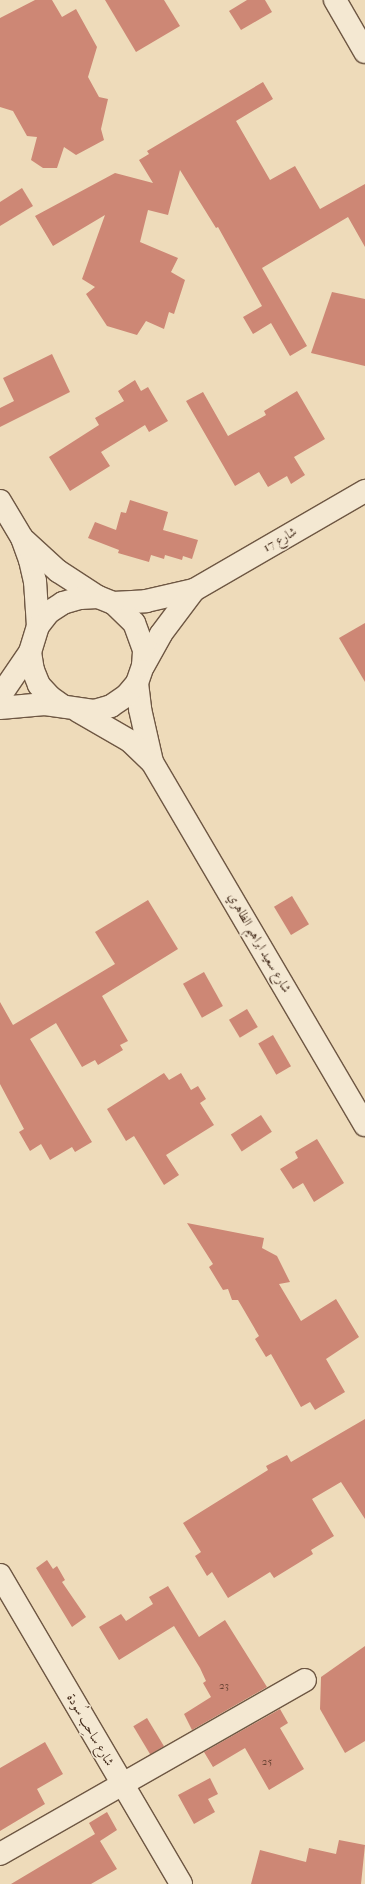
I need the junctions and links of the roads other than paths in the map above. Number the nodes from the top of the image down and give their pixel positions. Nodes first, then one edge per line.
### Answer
1 (335, 0) edge
2 (365, 52) edge
3 (365, 491) edge
4 (0, 500) edge
5 (22, 538) junction
6 (194, 590) junction
7 (105, 600) junction
8 (38, 626) junction
9 (30, 652) junction
10 (140, 674) junction
11 (0, 696) edge
12 (0, 708) edge
13 (70, 708) junction
14 (152, 762) junction
15 (365, 1125) edge
16 (0, 1576) edge
17 (305, 1680) dead end
18 (122, 1784) junction
19 (0, 1854) edge
20 (181, 1884) edge

1 - 2 street
3 - 6 street, شارع 17
4 - 5 street
5 - 7 street
5 - 8 street
6 - 7 street, شارع 17
6 - 10 street, شارع 17
7 - 8 street
7 - 10 street
8 - 9 street
9 - 11 street
9 - 13 street
10 - 13 street
10 - 14 street, شارع سعيد ابراهيم الظاهري
12 - 13 street
13 - 14 street, شارع سعيد ابراهيم الظاهري
14 - 15 street, شارع سعيد ابراهيم الظاهري
16 - 18 street, شارع ساحِب سُودة
17 - 18 street
18 - 19 street
18 - 20 street, شارع ساحِب سُودة

